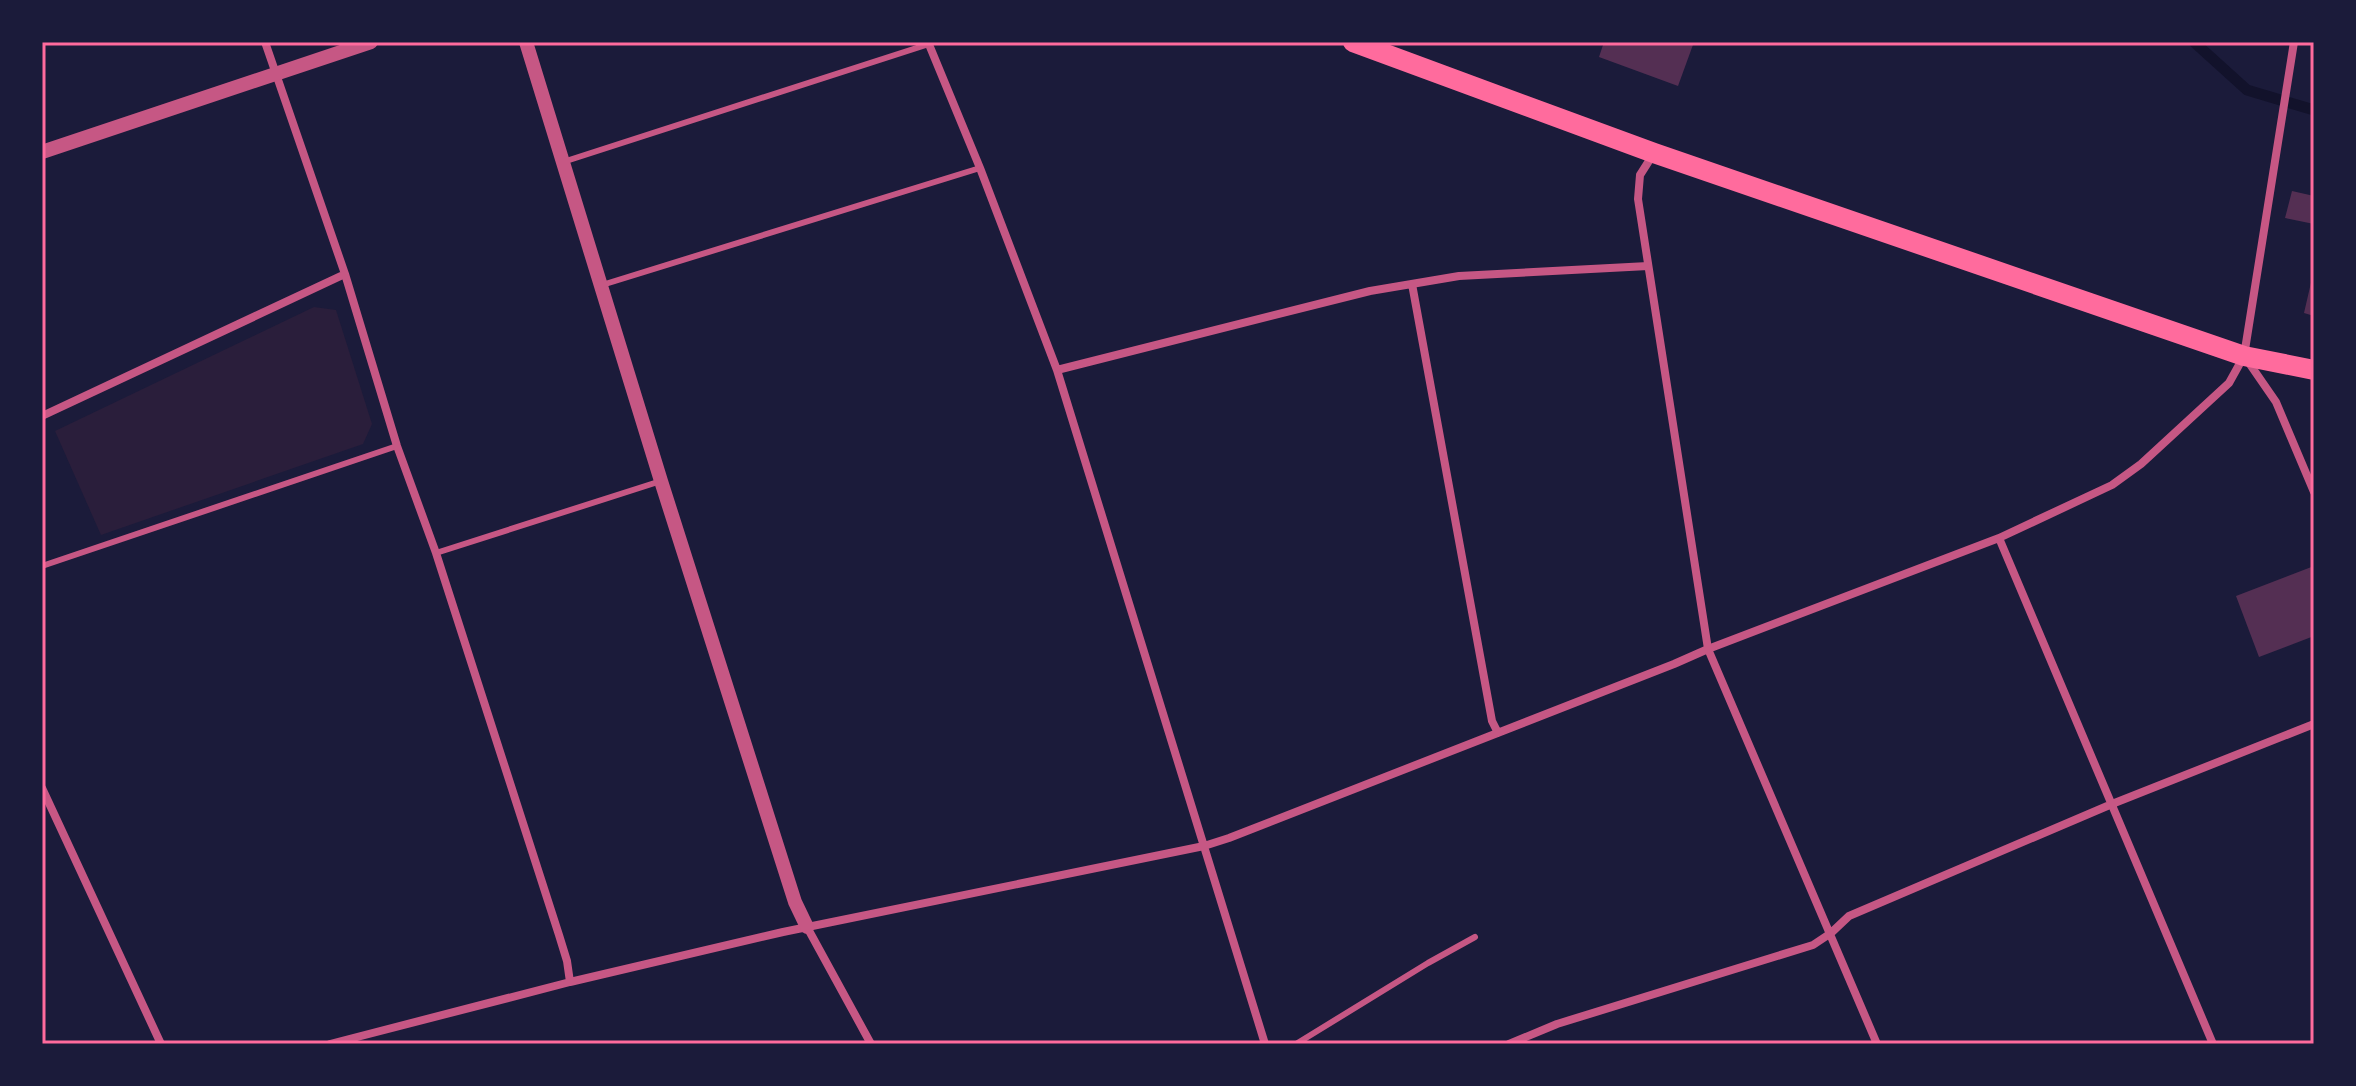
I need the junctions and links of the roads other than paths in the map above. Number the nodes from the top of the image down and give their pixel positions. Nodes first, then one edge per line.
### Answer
1 (265, 42) edge
2 (371, 42) edge
3 (526, 42) edge
4 (1353, 42) edge
5 (2294, 42) edge
6 (928, 43) edge
7 (276, 74) junction
8 (42, 152) edge
9 (1654, 153) junction
10 (563, 162) junction
11 (980, 168) junction
12 (1648, 266) junction
13 (345, 274) junction
14 (1412, 284) junction
15 (602, 285) junction
16 (2244, 356) junction
17 (1057, 370) junction
18 (2314, 370) edge
19 (42, 416) edge
20 (397, 446) junction
21 (661, 481) junction
22 (2314, 492) edge
23 (1999, 538) junction
24 (436, 553) junction
25 (42, 566) edge
26 (1708, 649) junction
27 (2314, 724) edge
28 (1498, 733) junction
29 (42, 788) edge
30 (2112, 804) junction
31 (1204, 846) junction
32 (807, 927) junction
33 (1831, 933) junction
34 (1475, 937) dead end
35 (570, 982) junction
36 (161, 1044) edge
37 (330, 1044) edge
38 (871, 1044) edge
39 (1265, 1044) edge
40 (1296, 1044) edge
41 (1509, 1044) edge
42 (1877, 1044) edge
43 (2213, 1044) edge

1 - 7 street
2 - 7 street
3 - 10 street
4 - 9 main road
5 - 16 street
6 - 10 lane
6 - 11 street
7 - 8 street
7 - 13 street
9 - 12 street
9 - 16 main road
10 - 15 street
11 - 15 lane
11 - 17 street
12 - 14 street
12 - 26 street
13 - 19 street
13 - 20 street
14 - 17 street
14 - 28 street
15 - 21 street
16 - 18 main road
16 - 22 street
16 - 23 street
17 - 31 street
20 - 24 street
20 - 25 lane
21 - 24 lane
21 - 32 street
23 - 26 street
23 - 30 street
24 - 35 street
26 - 28 street
26 - 33 street
27 - 30 street
28 - 31 street
29 - 36 street
30 - 33 street
30 - 43 street
31 - 32 street
31 - 39 street
32 - 35 street
32 - 38 street
33 - 41 street
33 - 42 street
34 - 40 lane
35 - 37 street

